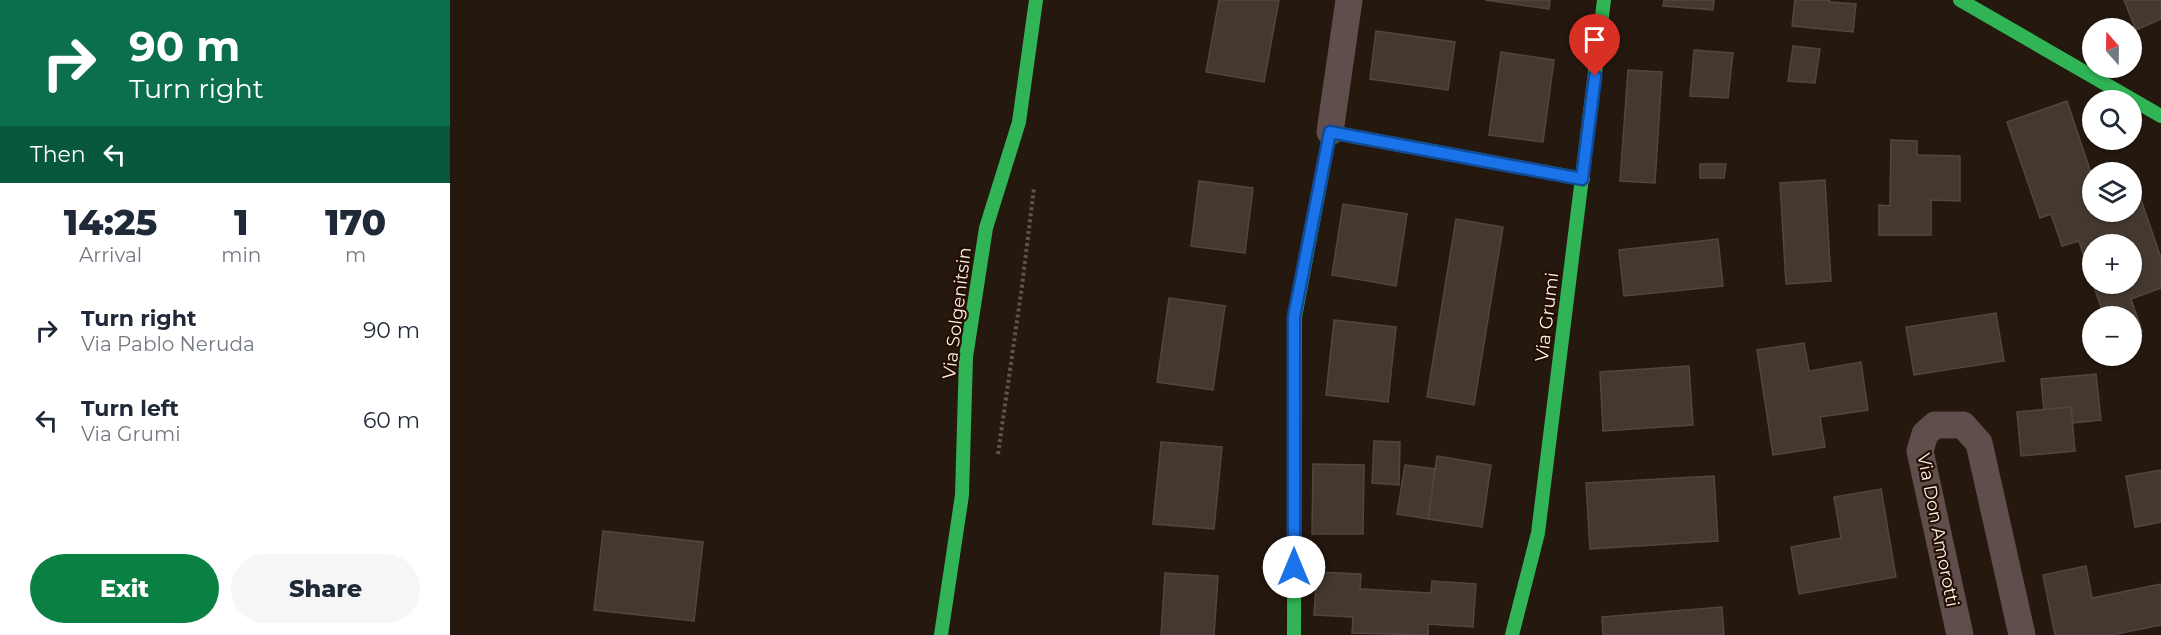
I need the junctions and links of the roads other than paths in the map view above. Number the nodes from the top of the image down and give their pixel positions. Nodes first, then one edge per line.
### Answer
1 (1036, 0) edge
2 (1348, 0) edge
3 (1604, 0) edge
4 (1960, 0) edge
5 (2161, 117) edge
6 (1330, 132) junction
7 (1582, 179) junction
8 (941, 635) edge
9 (1294, 635) edge
10 (1512, 635) edge
11 (1960, 635) edge
12 (2022, 635) edge

1 - 8 street, Via Solgenitsin
2 - 6 street
3 - 7 street, Via Grumi
4 - 5 street
6 - 7 street
6 - 9 street
7 - 10 street, Via Grumi
11 - 12 street, Via Don Amorotti

